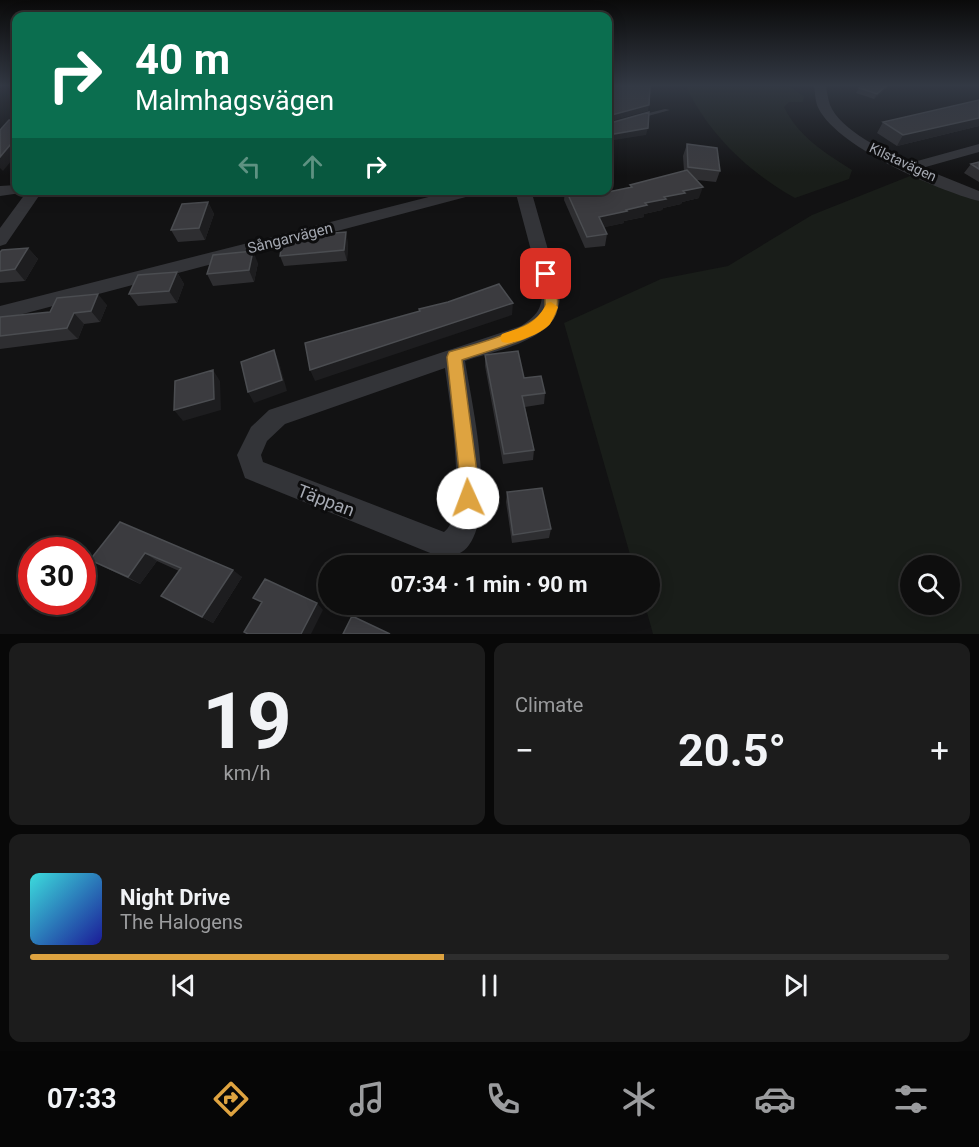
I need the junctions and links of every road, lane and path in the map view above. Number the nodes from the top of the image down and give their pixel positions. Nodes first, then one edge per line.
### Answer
1 (645, 116) edge
2 (830, 116) edge
3 (612, 124) edge
4 (979, 148) edge
5 (910, 167) junction
6 (32, 195) edge
7 (457, 195) edge
8 (524, 195) edge
9 (979, 196) edge
10 (0, 240) edge
11 (0, 313) edge
12 (454, 357) junction

1 - 3 lane
2 - 5 street, Kilstavägen
4 - 5 street
5 - 9 street, Kilstavägen
6 - 10 street
7 - 11 street, Sångarvägen
8 - 12 street
12 - 12 street, Täppan

